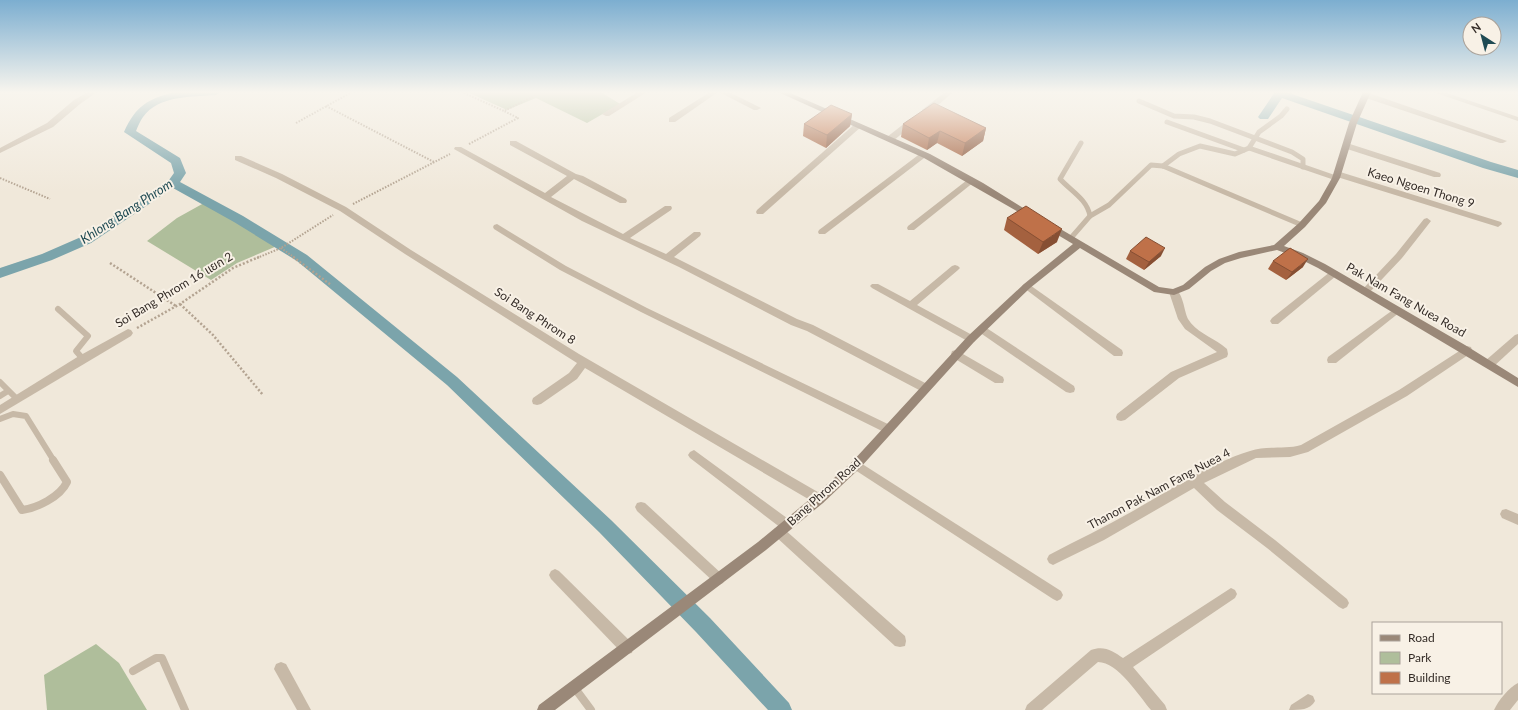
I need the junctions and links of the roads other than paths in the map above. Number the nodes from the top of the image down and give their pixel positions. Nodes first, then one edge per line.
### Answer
1 (51, 125) edge
2 (910, 125) edge
3 (1178, 125) edge
4 (1217, 125) edge
5 (1268, 125) edge
6 (1353, 125) edge
7 (1458, 125) edge
8 (858, 126) joint
9 (1254, 138) junction
10 (890, 139) junction
11 (1503, 141) dead end
12 (513, 143) dead end
13 (1081, 143) dead end
14 (1347, 146) junction
15 (458, 149) dead end
16 (1246, 149) junction
17 (0, 151) edge
18 (924, 155) junction
19 (238, 158) dead end
20 (1164, 166) junction
21 (1303, 167) junction
22 (1437, 175) dead end
23 (573, 176) junction
24 (1336, 176) junction
25 (971, 180) junction
26 (545, 197) junction
27 (623, 201) dead end
28 (668, 208) dead end
29 (760, 212) dead end
30 (1090, 216) junction
31 (1427, 221) dead end
32 (1498, 224) dead end
33 (1302, 225) junction
34 (497, 227) dead end
35 (910, 228) dead end
36 (822, 232) dead end
37 (697, 234) dead end
38 (623, 238) junction
39 (1074, 242) junction
40 (1277, 247) junction
41 (667, 258) junction
42 (954, 268) dead end
43 (1333, 274) junction
44 (875, 286) dead end
45 (1027, 286) junction
46 (1174, 292) junction
47 (1364, 292) junction
48 (910, 306) junction
49 (58, 308) dead end
50 (1397, 310) junction
51 (1275, 321) dead end
52 (982, 329) junction
53 (128, 334) road end
54 (1518, 338) edge
55 (971, 339) junction
56 (1467, 350) junction
57 (1118, 353) dead end
58 (956, 354) junction
59 (83, 359) junction
60 (1332, 360) dead end
61 (584, 362) junction
62 (1489, 364) junction
63 (999, 380) dead end
64 (0, 382) edge
65 (1518, 383) edge
66 (925, 388) junction
67 (1070, 389) dead end
68 (8, 391) junction
69 (0, 396) edge
70 (16, 399) junction
71 (537, 401) dead end
72 (0, 410) edge
73 (1121, 418) dead end
74 (0, 419) edge
75 (888, 429) junction
76 (694, 455) dead end
77 (856, 465) junction
78 (0, 475) edge
79 (1195, 482) junction
80 (818, 499) junction
81 (641, 507) dead end
82 (1506, 514) dead end
83 (1518, 520) edge
84 (783, 529) junction
85 (1053, 559) dead end
86 (555, 575) dead end
87 (719, 579) junction
88 (1231, 594) dead end
89 (1057, 596) dead end
90 (1343, 603) dead end
91 (900, 642) dead end
92 (627, 648) junction
93 (1122, 666) junction
94 (281, 669) dead end
95 (133, 671) dead end
96 (574, 686) junction
97 (1518, 690) edge
98 (1308, 701) dead end
99 (185, 710) edge
100 (304, 710) edge
101 (544, 710) edge
102 (591, 710) edge
103 (1032, 710) edge
104 (1160, 710) edge
105 (1296, 710) edge
106 (1501, 710) edge

1 - 17 street
2 - 10 street
3 - 16 lane
4 - 9 lane
5 - 9 lane
6 - 14 street
7 - 11 street
8 - 10 street
8 - 29 street
9 - 16 lane
9 - 21 lane
10 - 18 street
12 - 23 street
13 - 30 lane
14 - 22 street
14 - 24 street
15 - 26 street
16 - 20 lane
16 - 21 lane
18 - 25 street
18 - 36 street
19 - 61 street, Soi Bang Phrom 8
20 - 30 lane
20 - 33 lane
21 - 24 lane
23 - 26 street
23 - 27 street
24 - 32 street, Kaeo Ngoen Thong 9
24 - 33 street
25 - 35 street
25 - 39 street
26 - 38 street
28 - 38 street
30 - 39 lane
31 - 47 street
33 - 40 street
34 - 75 street
37 - 41 street
38 - 41 street
39 - 45 street, Bang Phrom Road
39 - 46 street
40 - 43 street, Pak Nam Fang Nuea Road
40 - 46 street
41 - 66 street
42 - 48 street
43 - 47 street, Pak Nam Fang Nuea Road
43 - 51 street
44 - 48 street
45 - 52 street, Bang Phrom Road
45 - 57 street
46 - 73 street
47 - 50 street, Pak Nam Fang Nuea Road
48 - 55 street
49 - 59 lane
50 - 56 street, Pak Nam Fang Nuea Road
50 - 60 street
52 - 55 street, Bang Phrom Road
52 - 67 street
53 - 59 street, Soi Bang Phrom 16 แยก 2
54 - 62 street
55 - 58 street, Bang Phrom Road
56 - 62 street, Pak Nam Fang Nuea Road
56 - 79 street, Thanon Pak Nam Fang Nuea 4
58 - 63 street
58 - 66 street, Bang Phrom Road
59 - 70 street, Soi Bang Phrom 16 แยก 2
61 - 71 street
61 - 80 street, Soi Bang Phrom 8
62 - 65 street, Pak Nam Fang Nuea Road
64 - 68 lane
66 - 75 street, Bang Phrom Road
68 - 69 lane
68 - 70 lane
70 - 72 street, Soi Bang Phrom 16 แยก 2
74 - 78 lane
75 - 77 street, Bang Phrom Road
76 - 84 street
77 - 80 street, Bang Phrom Road
77 - 89 street
79 - 85 street, Thanon Pak Nam Fang Nuea 4
79 - 90 street
80 - 84 street, Bang Phrom Road
81 - 87 street
82 - 83 street
84 - 87 street, Bang Phrom Road
84 - 91 street
86 - 92 street
87 - 92 street, Bang Phrom Road
88 - 93 street
92 - 96 street, Bang Phrom Road
93 - 103 street
93 - 104 street
94 - 100 street
95 - 99 lane
96 - 101 street, Bang Phrom Road
96 - 102 lane
97 - 106 street
98 - 105 street

